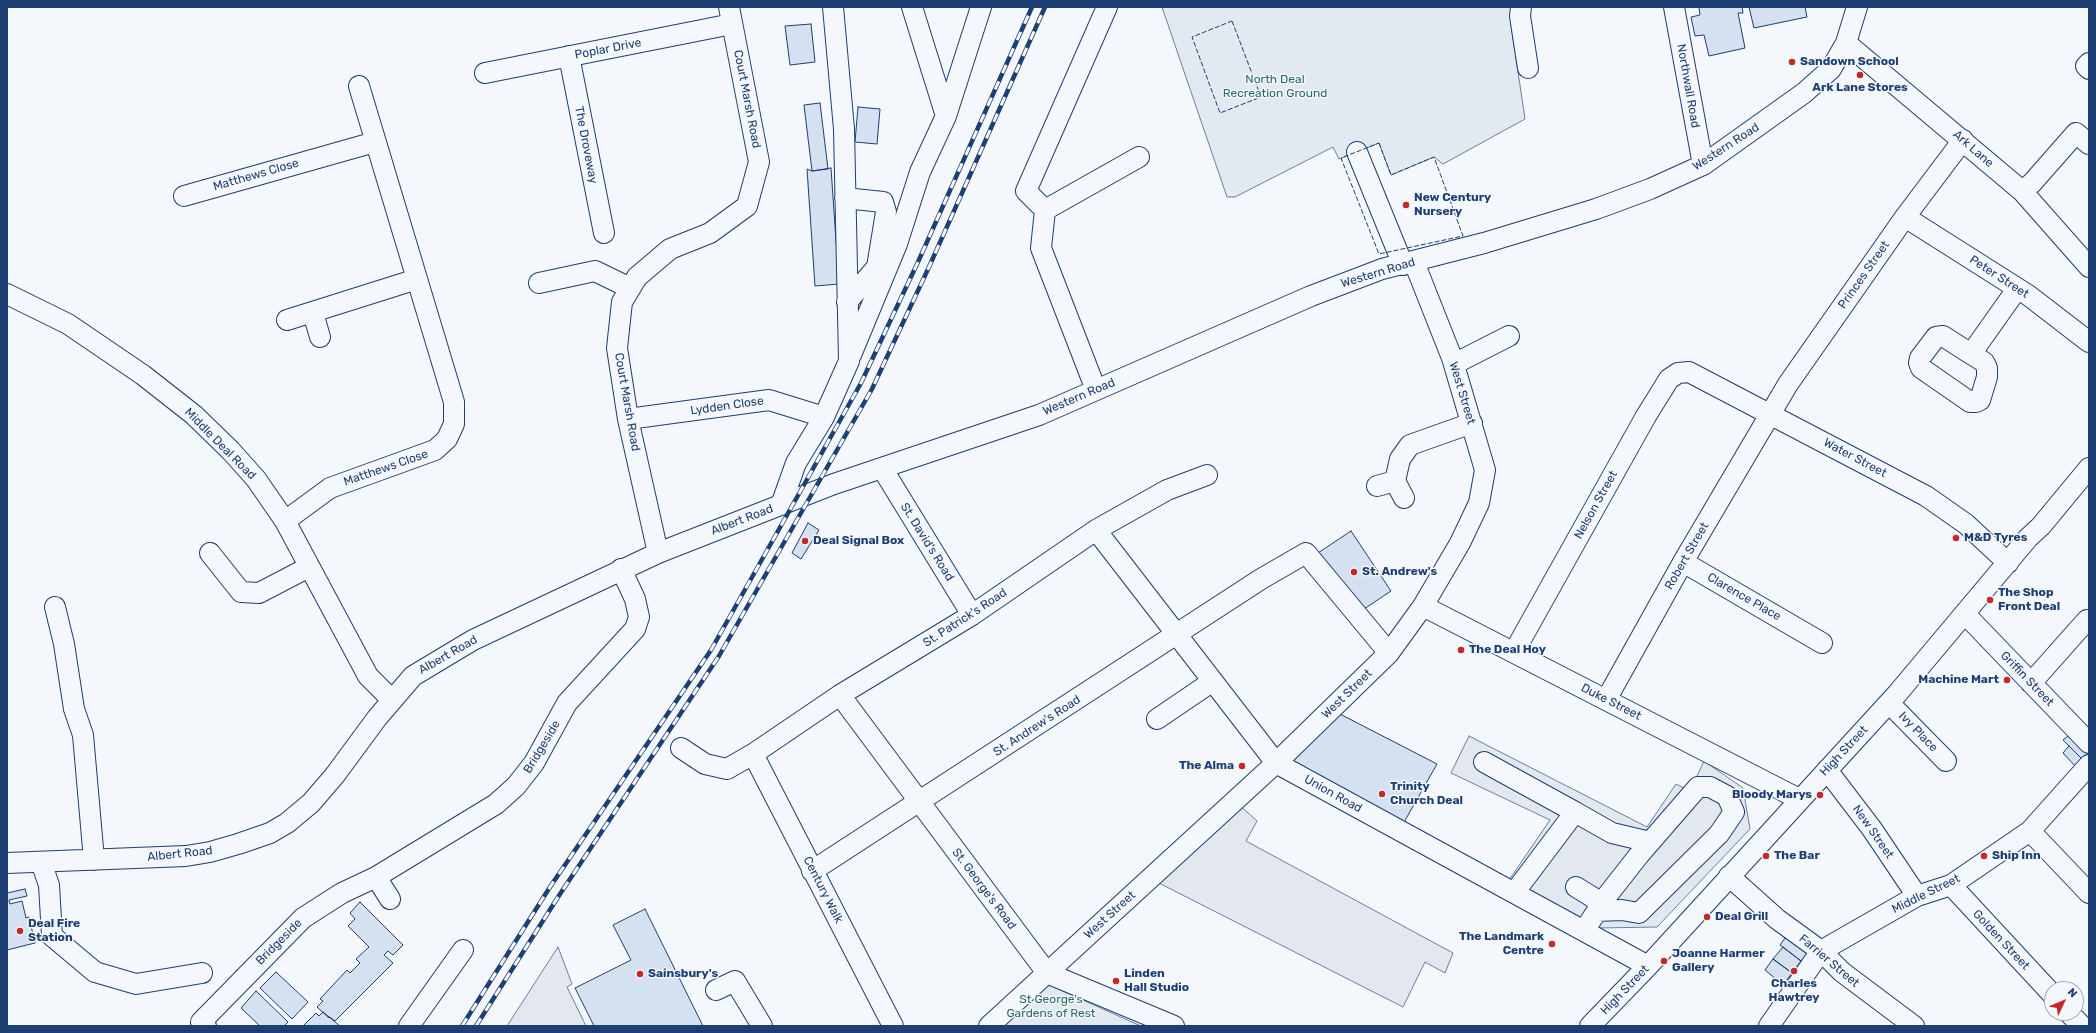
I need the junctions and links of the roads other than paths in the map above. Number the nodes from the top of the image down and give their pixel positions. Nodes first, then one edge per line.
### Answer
1 (833, 7) edge
2 (912, 7) edge
3 (981, 7) edge
4 (1107, 7) edge
5 (1521, 7) edge
6 (1674, 7) edge
7 (1857, 7) edge
8 (730, 15) edge
9 (1846, 43) junction
10 (569, 56) junction
11 (1528, 68) dead end
12 (485, 73) dead end
13 (359, 86) dead end
14 (946, 116) junction
15 (1963, 140) junction
16 (375, 142) junction
17 (2089, 144) edge
18 (1357, 152) dead end
19 (1138, 157) dead end
20 (1703, 165) junction
21 (2022, 191) junction
22 (184, 196) dead end
23 (845, 198) junction
24 (1044, 210) junction
25 (1905, 216) junction
26 (604, 233) dead end
27 (1408, 263) junction
28 (2089, 267) edge
29 (417, 279) junction
30 (539, 283) dead end
31 (630, 288) junction
32 (2017, 289) junction
33 (7, 294) edge
34 (847, 302) junction
35 (313, 313) junction
36 (287, 320) dead end
37 (1509, 336) dead end
38 (320, 337) dead end
39 (2089, 342) edge
40 (1971, 354) dead end
41 (849, 361) junction
42 (1454, 364) junction
43 (1689, 372) joint
44 (1096, 390) junction
45 (1770, 413) junction
46 (824, 417) junction
47 (628, 419) junction
48 (1472, 423) junction
49 (882, 468) junction
50 (2089, 468) edge
51 (1207, 475) dead end
52 (1392, 488) dead end
53 (781, 505) junction
54 (285, 521) junction
55 (1096, 530) junction
56 (210, 553) dead end
57 (658, 553) junction
58 (1683, 562) junction
59 (2008, 563) junction
60 (309, 567) junction
61 (621, 569) junction
62 (1423, 606) junction
63 (55, 607) dead end
64 (1965, 614) junction
65 (972, 615) junction
66 (2087, 620) dead end
67 (1178, 635) junction
68 (1822, 643) dead end
69 (1514, 652) junction
70 (1389, 653) junction
71 (1213, 681) junction
72 (2031, 683) junction
73 (840, 695) junction
74 (392, 700) junction
75 (1606, 700) junction
76 (1889, 703) junction
77 (1157, 719) dead end
78 (2089, 743) edge
79 (680, 748) dead end
80 (753, 754) junction
81 (1946, 761) dead end
82 (1484, 762) dead end
83 (1276, 763) junction
84 (2089, 765) edge
85 (1739, 768) junction
86 (1827, 770) junction
87 (1722, 794) junction
88 (1799, 799) junction
89 (919, 802) junction
90 (1575, 812) junction
91 (2030, 831) junction
92 (1650, 842) junction
93 (94, 860) junction
94 (41, 862) junction
95 (7, 863) edge
96 (812, 870) junction
97 (1729, 876) junction
98 (376, 877) junction
99 (1951, 885) junction
100 (1576, 887) dead end
101 (1514, 893) junction
102 (2089, 893) edge
103 (1917, 896) junction
104 (390, 899) dead end
105 (1600, 907) junction
106 (1584, 931) junction
107 (463, 950) dead end
108 (1821, 951) junction
109 (1648, 966) junction
110 (1047, 972) junction
111 (202, 973) dead end
112 (2044, 985) edge
113 (716, 990) dead end
114 (206, 1026) edge
115 (409, 1026) edge
116 (762, 1026) edge
117 (893, 1026) edge
118 (989, 1026) edge
119 (1174, 1026) edge
120 (1590, 1026) edge
121 (1769, 1026) edge
122 (1914, 1026) edge

1 - 23 street
2 - 14 street
3 - 14 street
4 - 24 street
5 - 11 street
6 - 20 street, Northwall Road
7 - 9 street, Western Road
8 - 10 street, Poplar Drive
8 - 31 street, Court Marsh Road
9 - 15 street, Ark Lane
9 - 20 street, Western Road
10 - 12 street, Poplar Drive
10 - 26 street, The Droveway
13 - 16 street, Matthews Close
14 - 41 street
15 - 21 street, Ark Lane
15 - 25 street, Princes Street
16 - 22 street, Matthews Close
16 - 29 street, Matthews Close
17 - 21 street
18 - 27 street, West Street
19 - 24 street
20 - 27 street, Western Road
21 - 28 street, Ark Lane
23 - 34 street
23 - 34 street
24 - 44 street
25 - 32 street, Peter Street
25 - 45 street, Princes Street
27 - 42 street, West Street
27 - 44 street, Western Road
29 - 35 street
29 - 54 street, Matthews Close
30 - 31 street
31 - 47 street, Court Marsh Road
32 - 39 street, Peter Street
32 - 40 street
33 - 54 street, Middle Deal Road
34 - 41 street
35 - 36 street
35 - 38 street
37 - 42 street
41 - 46 street
42 - 48 street, West Street
43 - 45 street, Water Street
43 - 69 street, Nelson Street
44 - 49 street, Western Road
45 - 58 street, Robert Street
45 - 59 street, Water Street
46 - 47 street, Lydden Close
46 - 53 street
47 - 57 street, Court Marsh Road
48 - 52 street
48 - 62 street, West Street
49 - 53 street, Albert Road
49 - 65 street, St. David's Road
50 - 59 street, High Street
51 - 55 street, St. Patrick's Road
53 - 57 street, Albert Road
54 - 60 street, Middle Deal Road
55 - 65 street, St. Patrick's Road
55 - 67 street, Union Road
56 - 60 street
57 - 61 street, Albert Road
58 - 68 street, Clarence Place
58 - 75 street, Robert Street
59 - 64 street, High Street
60 - 74 street, Middle Deal Road
61 - 74 street, Albert Road
61 - 98 street, Bridgeside
62 - 69 street, Duke Street
62 - 70 street, West Street
63 - 93 street
64 - 72 street, Griffin Street
64 - 76 street, High Street
65 - 73 street, St. Patrick's Road
66 - 72 street
67 - 70 street, St. Andrew's Road
67 - 71 street, Union Road
67 - 89 street, St. Andrew's Road
69 - 75 street, Duke Street
70 - 83 street, West Street
71 - 77 street
71 - 83 street, Union Road
72 - 78 street, Griffin Street
73 - 80 street, St. Patrick's Road
73 - 89 street, St. George's Road
74 - 93 street, Albert Road
75 - 85 street, Duke Street
76 - 81 street, Ivy Place
76 - 86 street, High Street
79 - 80 street, St. Patrick's Road
80 - 96 street, Century Walk
82 - 90 street
83 - 101 street, Union Road
83 - 110 street, West Street
84 - 91 street, Middle Street
85 - 87 street
85 - 88 street, Duke Street
86 - 88 street, High Street
86 - 103 street, New Street
87 - 92 street
87 - 105 street
88 - 97 street, High Street
89 - 96 street, St. Andrew's Road
89 - 110 street, St. George's Road
90 - 92 street
90 - 101 street
91 - 99 street, Middle Street
91 - 102 street
92 - 105 street
93 - 94 street, Albert Road
94 - 95 street, Albert Road
94 - 111 street
96 - 117 street, Century Walk
97 - 108 street, Farrier Street
97 - 109 street, High Street
98 - 104 street
98 - 114 street, Bridgeside
99 - 103 street, Middle Street
99 - 112 street, Golden Street
100 - 105 street
101 - 106 street, Union Road
103 - 108 street, Middle Street
105 - 106 street
106 - 109 street, Union Road
107 - 115 street
108 - 121 street, Middle Street
108 - 122 street, Farrier Street
109 - 120 street, High Street
110 - 118 street, West Street
110 - 119 street, St. George's Road
113 - 116 street

